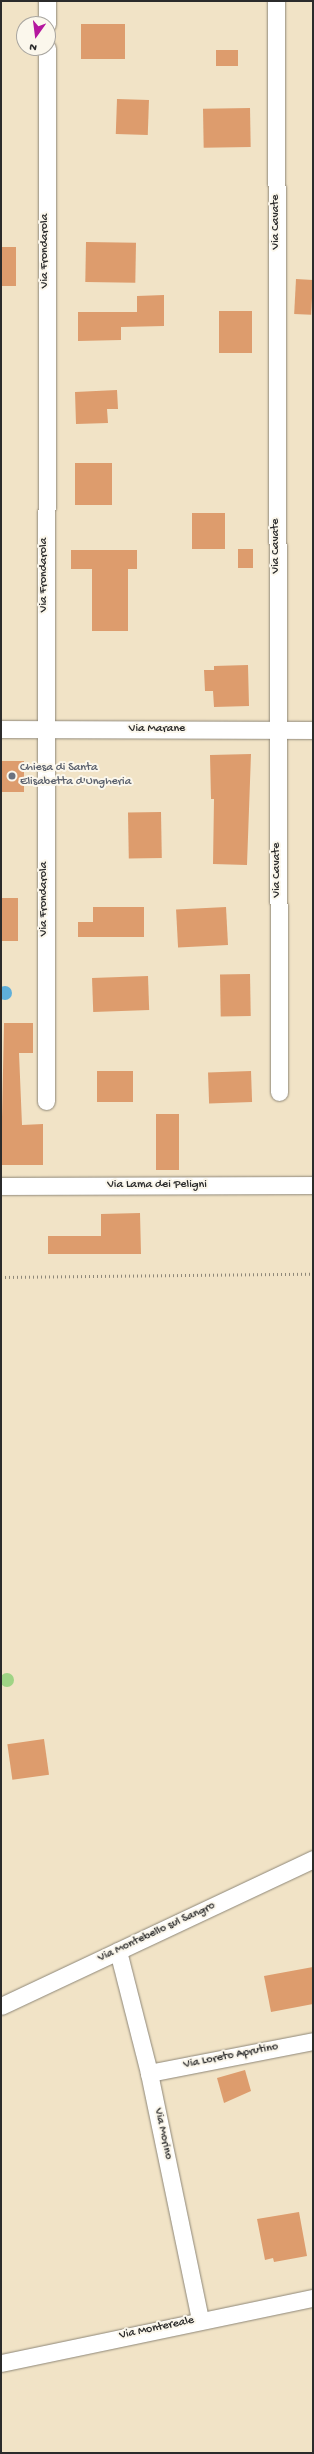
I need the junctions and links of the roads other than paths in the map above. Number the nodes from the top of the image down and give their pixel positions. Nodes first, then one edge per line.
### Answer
1 (47, 1) edge
2 (276, 1) edge
3 (47, 16) edge
4 (47, 56) edge
5 (1, 729) edge
6 (45, 729) junction
7 (277, 730) junction
8 (313, 730) edge
9 (279, 1092) dead end
10 (46, 1101) dead end
11 (313, 1185) edge
12 (1, 1186) edge
13 (313, 1859) edge
14 (118, 1951) junction
15 (1, 2006) edge
16 (313, 2041) edge
17 (149, 2074) junction
18 (313, 2298) edge
19 (200, 2319) junction
20 (1, 2363) edge

1 - 3 street
2 - 7 street, Via Cavate
4 - 6 street, Via Frondarola
5 - 6 street, Via Marane
6 - 7 street, Via Marane
6 - 10 street, Via Frondarola
7 - 8 street, Via Marane
7 - 9 street, Via Cavate
11 - 12 street, Via Lama dei Peligni
13 - 14 street, Via Montebello sul Sangro
14 - 15 street, Via Montebello sul Sangro
14 - 17 street, Via Morino
16 - 17 street, Via Loreto Aprutino
17 - 19 street, Via Morino
18 - 19 street, Via Montereale
19 - 20 street, Via Montereale

